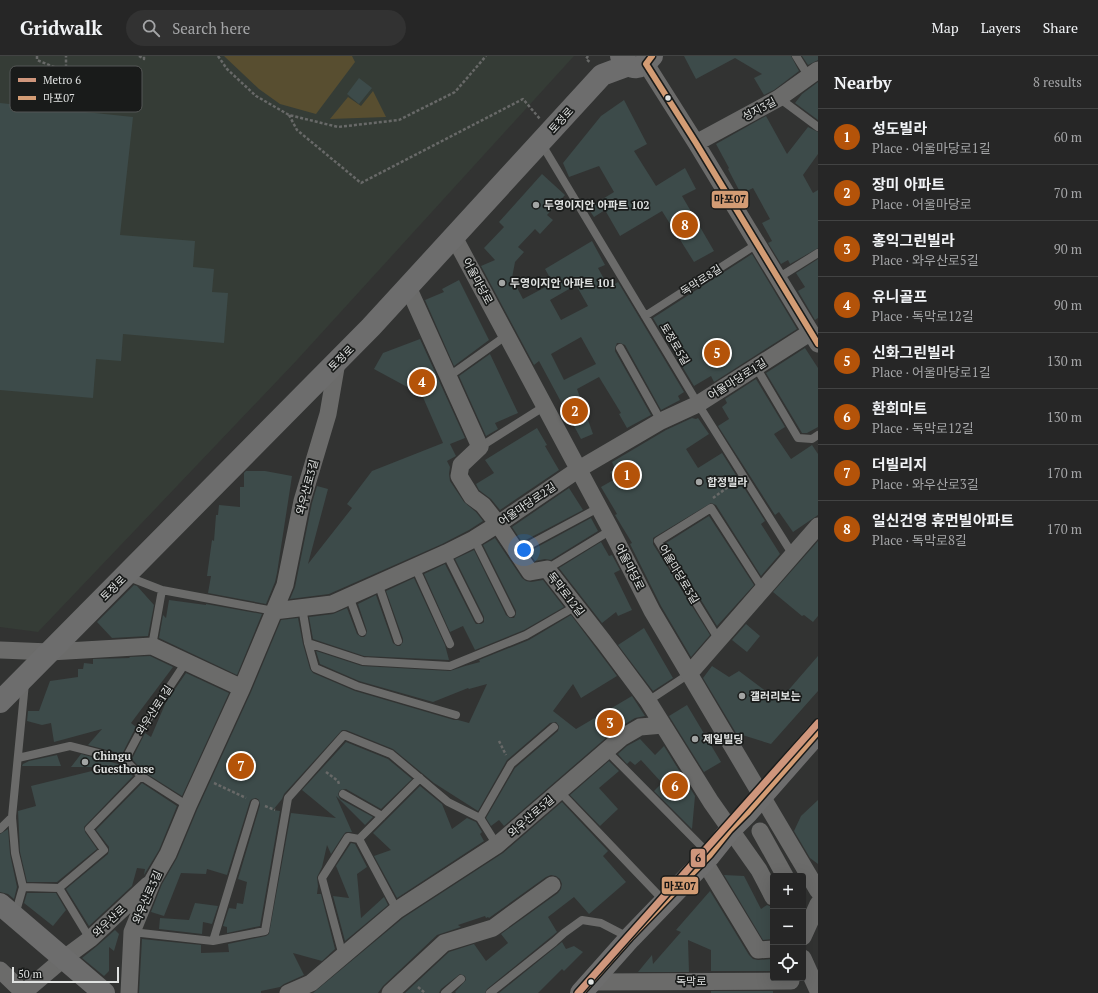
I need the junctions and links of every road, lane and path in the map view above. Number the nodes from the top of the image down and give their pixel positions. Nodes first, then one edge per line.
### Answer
1 (37, 56) edge
2 (139, 56) edge
3 (144, 56) edge
4 (218, 56) edge
5 (486, 56) edge
6 (796, 56) edge
7 (632, 60) edge
8 (52, 66) edge
9 (814, 74) edge
10 (779, 98) junction
11 (290, 115) junction
12 (818, 127) edge
13 (546, 137) junction
14 (696, 143) junction
15 (454, 237) junction
16 (757, 244) junction
17 (818, 253) edge
18 (778, 278) junction
19 (408, 287) junction
20 (645, 316) junction
21 (507, 335) junction
22 (816, 335) edge
23 (620, 348) dead end
24 (337, 362) junction
25 (756, 366) junction
26 (448, 376) junction
27 (698, 404) junction
28 (545, 406) junction
29 (661, 420) junction
30 (818, 435) edge
31 (480, 447) junction
32 (579, 469) junction
33 (744, 476) junction
34 (600, 507) junction
35 (711, 508) junction
36 (498, 524) junction
37 (818, 526) edge
38 (611, 530) junction
39 (474, 539) junction
40 (516, 552) junction
41 (446, 553) junction
42 (793, 555) junction
43 (415, 567) junction
44 (547, 569) junction
45 (125, 576) junction
46 (378, 583) junction
47 (762, 589) junction
48 (162, 590) junction
49 (349, 596) junction
50 (576, 606) junction
51 (302, 607) junction
52 (274, 611) junction
53 (511, 614) dead end
54 (479, 618) dead end
55 (362, 632) dead end
56 (719, 640) junction
57 (398, 641) dead end
58 (308, 643) junction
59 (450, 644) dead end
60 (152, 646) junction
61 (0, 650) edge
62 (50, 652) junction
63 (186, 662) junction
64 (689, 674) junction
65 (25, 676) junction
66 (242, 688) junction
67 (648, 701) junction
68 (0, 702) edge
69 (456, 715) dead end
70 (663, 725) junction
71 (554, 727) dead end
72 (818, 732) edge
73 (499, 741) dead end
74 (606, 750) junction
75 (18, 758) junction
76 (125, 760) junction
77 (511, 764) junction
78 (317, 766) junction
79 (141, 776) junction
80 (202, 776) junction
81 (420, 778) junction
82 (338, 781) dead end
83 (559, 791) junction
84 (343, 794) dead end
85 (762, 795) junction
86 (256, 803) junction
87 (188, 806) junction
88 (285, 813) junction
89 (382, 816) junction
90 (12, 817) junction
91 (480, 818) junction
92 (0, 829) edge
93 (730, 830) junction
94 (760, 831) dead end
95 (359, 839) junction
96 (497, 845) junction
97 (707, 858) junction
98 (783, 873) edge
99 (152, 880) junction
100 (552, 884) dead end
101 (23, 887) junction
102 (59, 888) junction
103 (770, 891) edge
104 (818, 891) edge
105 (665, 902) junction
106 (818, 904) edge
107 (7, 910) edge
108 (397, 910) junction
109 (811, 920) edge
110 (806, 931) edge
111 (132, 932) junction
112 (630, 938) junction
113 (90, 939) junction
114 (214, 941) junction
115 (770, 949) edge
116 (343, 956) junction
117 (63, 959) junction
118 (806, 965) edge
119 (0, 970) edge
120 (461, 979) dead end
121 (790, 984) edge
122 (586, 987) edge
123 (818, 991) edge
124 (292, 992) edge
125 (24, 993) edge
126 (104, 993) edge
127 (129, 993) edge
128 (390, 993) edge
129 (445, 993) edge
130 (490, 993) edge

1 - 8 path
2 - 3 path
4 - 11 path
5 - 11 path
6 - 9 lane
7 - 13 street, 토정로
7 - 14 street
9 - 10 street, 성지3길
10 - 12 lane
10 - 14 street, 성지3길
11 - 13 path
13 - 15 street, 토정로
13 - 20 lane, 토정로5길
14 - 16 street
15 - 19 street, 토정로
15 - 21 street, 어울마당로
16 - 18 street
16 - 20 lane, 독막로8길
17 - 18 lane
18 - 22 street
19 - 24 street, 토정로
19 - 26 street
20 - 27 lane, 토정로5길
21 - 26 lane
21 - 28 street, 어울마당로
22 - 25 street, 어울마당로1길
23 - 29 lane
24 - 45 street, 토정로
24 - 52 street, 와우산로3길
25 - 27 street, 어울마당로1길
25 - 30 lane
26 - 31 street
27 - 29 street, 어울마당로1길
27 - 33 lane, 토정로5길
28 - 31 lane
28 - 32 street, 어울마당로
29 - 32 street, 어울마당로1길
31 - 36 street, 독막로12길
32 - 34 street, 어울마당로
32 - 36 street, 어울마당로2길
33 - 35 path
33 - 42 lane, 토정로5길
34 - 38 street, 어울마당로
34 - 40 lane
35 - 47 lane
35 - 56 lane, 어울마당로3길
36 - 39 street, 어울마당로2길
36 - 40 street, 독막로12길
37 - 42 street
38 - 44 lane
38 - 64 street, 어울마당로
39 - 41 street, 어울마당로2길
39 - 53 lane
40 - 44 street, 독막로12길
41 - 43 street, 어울마당로2길
41 - 54 lane
42 - 47 street
43 - 46 street, 어울마당로2길
43 - 59 lane
44 - 50 street, 독막로12길
45 - 48 lane
45 - 62 street, 토정로
46 - 49 street, 어울마당로2길
46 - 57 lane
47 - 56 street
48 - 52 lane
48 - 60 lane
49 - 51 street, 어울마당로2길
49 - 55 lane
50 - 58 lane
50 - 67 street, 독막로12길
51 - 52 street, 어울마당로2길
51 - 58 lane
52 - 66 street, 와우산로3길
56 - 64 street
58 - 69 lane
60 - 62 street
60 - 63 street
61 - 62 street
62 - 65 street, 토정로
63 - 66 street
63 - 76 lane, 와우산로1길
64 - 67 lane
64 - 85 street, 어울마당로
65 - 68 street, 토정로
65 - 75 lane
66 - 80 street, 와우산로3길
67 - 70 street, 독막로12길
70 - 74 street, 와우산로5길
70 - 93 street, 독막로12길
71 - 77 lane
72 - 85 street, 독막로
73 - 77 path
74 - 83 street, 와우산로5길
74 - 97 lane
75 - 76 lane
75 - 90 lane
76 - 79 lane
77 - 91 lane
78 - 81 lane
78 - 82 path
78 - 88 lane
79 - 87 lane
79 - 102 lane
80 - 86 path
80 - 87 street, 와우산로3길
81 - 89 lane
81 - 91 lane
83 - 96 street, 와우산로5길
83 - 105 lane
84 - 89 lane
85 - 93 street, 독막로
85 - 104 street, 어울마당로
86 - 88 path
86 - 114 lane
87 - 99 street, 와우산로3길
88 - 114 lane
89 - 95 lane
90 - 92 lane
90 - 101 lane
91 - 96 lane
93 - 97 street, 독막로
93 - 103 street
94 - 98 street
95 - 108 lane
95 - 116 lane
96 - 108 street, 와우산로5길
97 - 105 street, 독막로
97 - 115 street
99 - 111 street, 와우산로3길
99 - 113 street, 와우산로
100 - 128 street
101 - 102 lane
101 - 107 lane
102 - 113 lane
105 - 112 street, 독막로
106 - 109 street
107 - 117 street
108 - 116 street, 와우산로5길
109 - 110 street
111 - 114 lane
111 - 127 street, 와우산로3길
112 - 122 street, 독막로
112 - 130 lane
113 - 117 street, 와우산로
116 - 124 street, 와우산로5길
117 - 125 street, 와우산로
117 - 126 street
118 - 123 street
119 - 125 street
120 - 129 lane
121 - 122 street, 독막로

